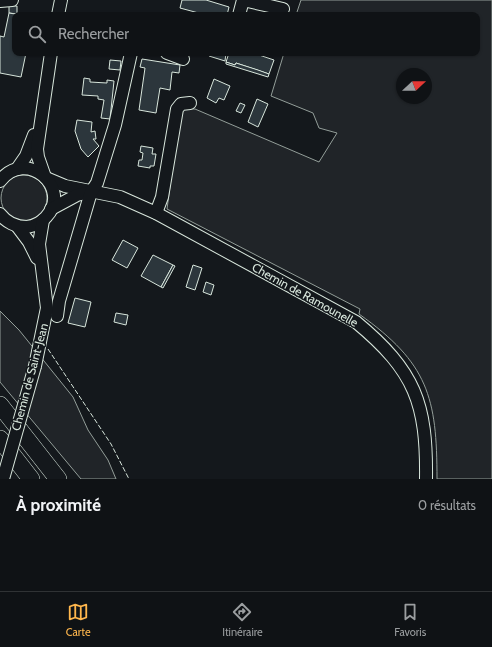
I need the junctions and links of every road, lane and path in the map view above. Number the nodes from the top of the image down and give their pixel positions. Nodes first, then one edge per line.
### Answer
1 (12, 0) edge
2 (61, 0) edge
3 (0, 1) edge
4 (283, 8) edge
5 (59, 12) edge
6 (240, 12) edge
7 (50, 56) edge
8 (130, 56) edge
9 (174, 56) edge
10 (183, 59) dead end
11 (190, 103) dead end
12 (42, 107) junction
13 (9, 171) edge
14 (46, 177) junction
15 (0, 181) edge
16 (91, 192) junction
17 (51, 209) junction
18 (156, 213) junction
19 (0, 214) edge
20 (43, 220) junction
21 (17, 226) junction
22 (43, 274) junction
23 (57, 316) dead end
24 (0, 405) edge
25 (0, 439) edge
26 (3, 479) edge
27 (31, 479) edge
28 (58, 479) edge
29 (426, 479) edge

1 - 3 street
2 - 5 street
4 - 6 street
7 - 12 street
8 - 16 street
9 - 10 street
11 - 18 street
12 - 13 street
12 - 14 street
13 - 14 street, Chemin de Ramounelle
13 - 15 street
14 - 16 street, Chemin de Ramounelle
14 - 17 street
16 - 17 street, Chemin de Ramounelle
16 - 18 street, Chemin de Ramounelle
16 - 23 street
17 - 20 street
18 - 29 street, Chemin de Ramounelle
19 - 21 street
20 - 21 street
20 - 22 street, Chemin de Saint-Jean
21 - 22 street, Chemin de Saint-Jean
22 - 26 street, Chemin de Saint-Jean, bridge
24 - 28 highway
25 - 27 highway

